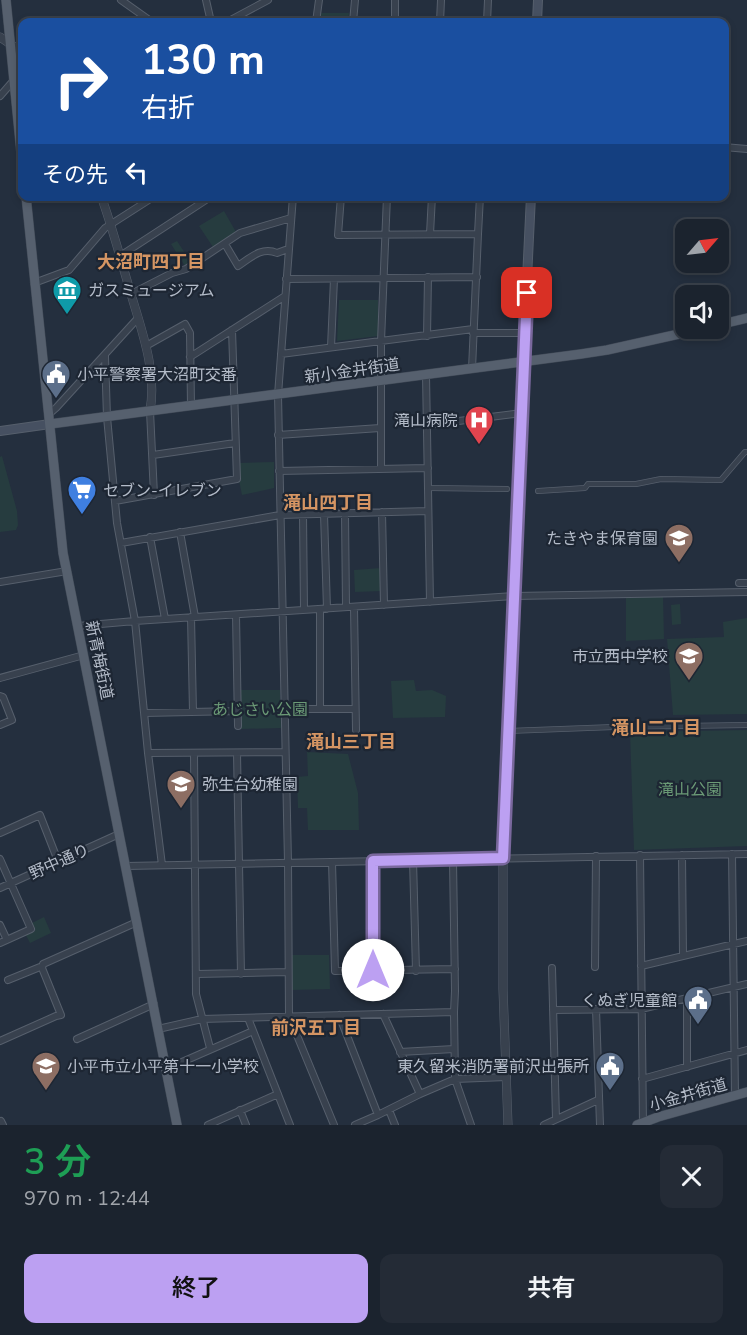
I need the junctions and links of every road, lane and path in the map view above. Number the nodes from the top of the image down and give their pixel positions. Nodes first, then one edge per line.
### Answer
1 (6, 0) edge
2 (121, 0) edge
3 (206, 0) edge
4 (268, 0) edge
5 (319, 0) edge
6 (355, 0) edge
7 (396, 0) edge
8 (441, 0) edge
9 (488, 0) edge
10 (538, 0) edge
11 (130, 3) edge
12 (147, 18) edge
13 (210, 18) edge
14 (234, 18) edge
15 (317, 18) edge
16 (353, 18) edge
17 (394, 18) edge
18 (440, 18) edge
19 (487, 18) edge
20 (537, 18) edge
21 (0, 37) edge
22 (11, 45) junction
23 (18, 49) edge
24 (14, 79) junction
25 (0, 96) edge
26 (18, 120) edge
27 (729, 147) edge
28 (747, 149) edge
29 (26, 201) edge
30 (103, 201) edge
31 (147, 201) edge
32 (204, 201) edge
33 (293, 201) edge
34 (341, 201) edge
35 (387, 201) edge
36 (432, 201) edge
37 (480, 201) edge
38 (531, 201) edge
39 (291, 218) junction
40 (111, 224) junction
41 (430, 234) junction
42 (478, 234) junction
43 (385, 235) junction
44 (225, 244) junction
45 (288, 249) junction
46 (120, 256) junction
47 (477, 277) junction
48 (383, 278) junction
49 (428, 278) junction
50 (286, 279) junction
51 (334, 279) junction
52 (34, 283) junction
53 (131, 294) junction
54 (285, 296) junction
55 (138, 318) junction
56 (747, 318) edge
57 (729, 322) edge
58 (232, 330) junction
59 (473, 331) junction
60 (525, 333) junction
61 (675, 335) edge
62 (427, 336) junction
63 (381, 341) junction
64 (146, 346) junction
65 (331, 347) junction
66 (280, 354) junction
67 (105, 356) junction
68 (190, 357) junction
69 (523, 362) junction
70 (472, 369) junction
71 (426, 375) junction
72 (380, 381) junction
73 (278, 394) junction
74 (235, 400) junction
75 (191, 406) junction
76 (150, 411) junction
77 (522, 413) junction
78 (107, 417) junction
79 (49, 419) junction
80 (427, 425) junction
81 (380, 428) junction
82 (0, 431) edge
83 (278, 435) junction
84 (235, 442) junction
85 (747, 452) edge
86 (153, 455) junction
87 (428, 468) junction
88 (381, 469) junction
89 (279, 471) junction
90 (428, 488) junction
91 (507, 489) dead end
92 (538, 491) dead end
93 (154, 495) junction
94 (115, 501) junction
95 (428, 511) junction
96 (382, 512) junction
97 (345, 513) junction
98 (303, 514) junction
99 (324, 514) junction
100 (280, 515) junction
101 (180, 532) junction
102 (150, 537) junction
103 (121, 543) junction
104 (67, 571) junction
105 (0, 582) edge
106 (739, 583) dead end
107 (747, 583) edge
108 (747, 592) edge
109 (514, 597) junction
110 (430, 602) junction
111 (384, 605) junction
112 (346, 607) junction
113 (354, 607) junction
114 (323, 609) junction
115 (304, 610) junction
116 (282, 612) junction
117 (236, 615) junction
118 (193, 617) junction
119 (165, 619) junction
120 (135, 621) junction
121 (78, 626) junction
122 (84, 655) junction
123 (0, 678) edge
124 (0, 696) edge
125 (320, 708) junction
126 (284, 709) junction
127 (355, 709) junction
128 (237, 711) junction
129 (193, 712) junction
130 (144, 713) junction
131 (0, 725) edge
132 (747, 725) edge
133 (238, 726) dead end
134 (356, 730) dead end
135 (508, 731) junction
136 (285, 752) junction
137 (148, 753) junction
138 (194, 753) junction
139 (237, 753) junction
140 (0, 833) edge
141 (119, 834) junction
142 (732, 854) junction
143 (747, 854) edge
144 (640, 855) junction
145 (682, 855) junction
146 (596, 856) junction
147 (503, 858) junction
148 (0, 859) edge
149 (413, 860) junction
150 (453, 860) junction
151 (58, 861) junction
152 (373, 861) junction
153 (288, 862) junction
154 (332, 862) junction
155 (196, 864) junction
156 (240, 864) junction
157 (162, 865) junction
158 (126, 866) junction
159 (11, 883) junction
160 (0, 888) edge
161 (137, 922) junction
162 (0, 925) edge
163 (747, 941) edge
164 (3, 942) edge
165 (733, 944) junction
166 (683, 956) junction
167 (641, 966) junction
168 (595, 967) dead end
169 (42, 968) junction
170 (552, 968) dead end
171 (455, 969) junction
172 (373, 970) junction
173 (416, 971) junction
174 (288, 972) junction
175 (197, 974) junction
176 (241, 974) junction
177 (8, 980) dead end
178 (747, 984) edge
179 (734, 988) junction
180 (687, 998) junction
181 (153, 1004) junction
182 (597, 1009) junction
183 (641, 1009) junction
184 (553, 1010) junction
185 (454, 1012) junction
186 (383, 1014) junction
187 (339, 1015) junction
188 (289, 1016) junction
189 (248, 1017) junction
190 (202, 1019) junction
191 (158, 1029) junction
192 (253, 1031) junction
193 (77, 1040) dead end
194 (0, 1041) edge
195 (210, 1048) junction
196 (454, 1049) junction
197 (747, 1050) edge
198 (400, 1052) junction
199 (735, 1053) junction
200 (687, 1067) junction
201 (166, 1069) junction
202 (507, 1077) junction
203 (455, 1079) junction
204 (642, 1079) junction
205 (747, 1092) edge
206 (278, 1094) junction
207 (420, 1094) junction
208 (735, 1095) junction
209 (598, 1100) junction
210 (240, 1110) junction
211 (388, 1110) junction
212 (378, 1115) junction
213 (556, 1119) junction
214 (641, 1124) edge
215 (177, 1125) edge
216 (208, 1125) edge
217 (246, 1125) edge
218 (290, 1125) edge
219 (334, 1125) edge
220 (355, 1125) edge
221 (395, 1125) edge
222 (471, 1125) edge
223 (508, 1125) edge
224 (544, 1125) edge
225 (600, 1125) edge

1 - 22 main road
2 - 11 street
3 - 13 street
4 - 14 street
5 - 15 street
6 - 16 street
7 - 17 street
8 - 18 street
9 - 19 street
10 - 20 main road
11 - 12 street
21 - 22 street
22 - 23 street
22 - 24 main road
24 - 25 street
24 - 26 main road
27 - 28 street
29 - 52 main road, 新青梅街道
30 - 40 street
31 - 40 street
32 - 46 street
33 - 39 street
34 - 43 street
35 - 43 street
36 - 41 street
37 - 42 street
38 - 60 main road
39 - 44 street
39 - 45 street
40 - 46 street
40 - 52 street
41 - 42 street
41 - 43 street
42 - 47 street
43 - 48 street
44 - 45 street
44 - 53 street
45 - 50 street
46 - 53 street
47 - 49 street
47 - 59 street
48 - 49 street
48 - 51 street
48 - 63 street
49 - 62 street
50 - 51 street
50 - 54 street
51 - 65 street
52 - 79 main road, 新青梅街道
53 - 55 street
54 - 58 street
54 - 66 street
55 - 64 street
55 - 67 street
56 - 57 main road
58 - 68 street
58 - 74 street
59 - 60 street
59 - 62 street
59 - 70 street
60 - 69 main road
61 - 69 main road, 新小金井街道
62 - 63 street
63 - 65 street
63 - 72 street
64 - 68 street
64 - 76 street
65 - 66 street
66 - 73 street
67 - 78 street
67 - 79 street
68 - 75 street
69 - 70 main road, 新小金井街道
69 - 77 street
70 - 71 main road, 新小金井街道
71 - 72 main road, 新小金井街道
71 - 80 street
72 - 73 main road, 新小金井街道
72 - 81 street
73 - 74 main road, 新小金井街道
73 - 83 street
74 - 75 main road, 新小金井街道
74 - 84 street
75 - 76 main road, 新小金井街道
76 - 78 main road, 新小金井街道
76 - 86 street
77 - 80 street
77 - 109 street
78 - 79 main road, 新小金井街道
78 - 94 street
79 - 82 main road, 新小金井街道
79 - 104 main road, 新青梅街道
80 - 87 street
81 - 83 street
81 - 88 street
83 - 89 street
84 - 86 street
84 - 93 street
85 - 92 street
86 - 93 street
87 - 88 street
87 - 90 street
88 - 89 street
89 - 100 street
90 - 91 street
90 - 95 street
93 - 94 street
94 - 103 street
95 - 96 street
95 - 110 street
96 - 97 street
96 - 111 street
97 - 99 street
97 - 112 street
98 - 99 street
98 - 100 street
98 - 115 street
99 - 114 street
100 - 101 street
100 - 116 street
101 - 102 street
101 - 118 street
102 - 103 street
102 - 119 street
103 - 120 street
104 - 105 street
104 - 121 main road, 新青梅街道
106 - 107 street
108 - 109 street
109 - 110 street
109 - 135 street
110 - 111 street
111 - 113 street
112 - 113 street
112 - 114 street
113 - 127 street
114 - 115 street
114 - 125 street
115 - 116 street
116 - 117 street
116 - 126 street
117 - 118 street
117 - 128 street
118 - 119 street
118 - 129 street
119 - 120 street
120 - 121 street
120 - 130 street
121 - 122 main road, 新青梅街道
122 - 123 street
122 - 141 main road, 新青梅街道
124 - 131 street
125 - 126 street
125 - 127 street
126 - 136 street
127 - 134 street
128 - 129 street
128 - 133 street
129 - 130 street
130 - 137 street
132 - 135 street
135 - 147 street
136 - 139 street
136 - 153 street
137 - 138 street
137 - 157 street
138 - 139 street
138 - 155 street
139 - 156 street
140 - 151 street
141 - 151 street, 野中通り
141 - 158 main road, 新青梅街道
142 - 143 street
142 - 145 street
142 - 165 street
144 - 145 street
144 - 146 street
144 - 167 street
145 - 166 street
146 - 147 street
146 - 168 street
147 - 150 street
147 - 202 street
148 - 159 street
149 - 150 street
149 - 152 street
149 - 173 street
150 - 171 street
151 - 159 street, 野中通り
152 - 154 street
152 - 172 street
153 - 154 street
153 - 156 street
153 - 174 street
154 - 172 street
155 - 156 street
155 - 157 street
155 - 175 street
156 - 176 street
157 - 158 street
158 - 161 main road, 新青梅街道
159 - 160 street, 野中通り
159 - 164 street
161 - 169 street
161 - 181 main road, 新青梅街道
162 - 164 street
163 - 165 street
165 - 166 street
165 - 179 street
166 - 167 street
167 - 183 street
169 - 177 street
169 - 194 street
170 - 184 street
171 - 173 street
171 - 185 street
172 - 173 street
174 - 176 street
174 - 188 street
175 - 176 street
175 - 190 street
178 - 179 street
179 - 180 street
179 - 199 street
180 - 183 street
180 - 200 street
181 - 191 main road, 新青梅街道
181 - 193 street
182 - 183 street
182 - 184 street
182 - 209 street
183 - 204 street
184 - 213 street
185 - 186 street
185 - 196 street
186 - 187 street
186 - 198 street
187 - 188 street
187 - 212 street
188 - 189 street
188 - 219 street
189 - 190 street
189 - 192 street
190 - 191 street
190 - 195 street
191 - 201 main road, 新青梅街道
192 - 195 street
192 - 206 street
195 - 201 street
196 - 198 street
196 - 203 street
197 - 199 street
198 - 207 street
199 - 200 street
199 - 208 street
200 - 204 street
201 - 215 main road, 新青梅街道
202 - 203 street
202 - 223 street
203 - 207 street
203 - 222 street
204 - 214 street
205 - 208 main road, 小金井街道
206 - 210 street
206 - 218 street
207 - 211 street
208 - 214 main road, 小金井街道
209 - 213 street
209 - 225 street
210 - 216 street
210 - 217 street
211 - 212 street
211 - 221 street
212 - 220 street
213 - 224 street

